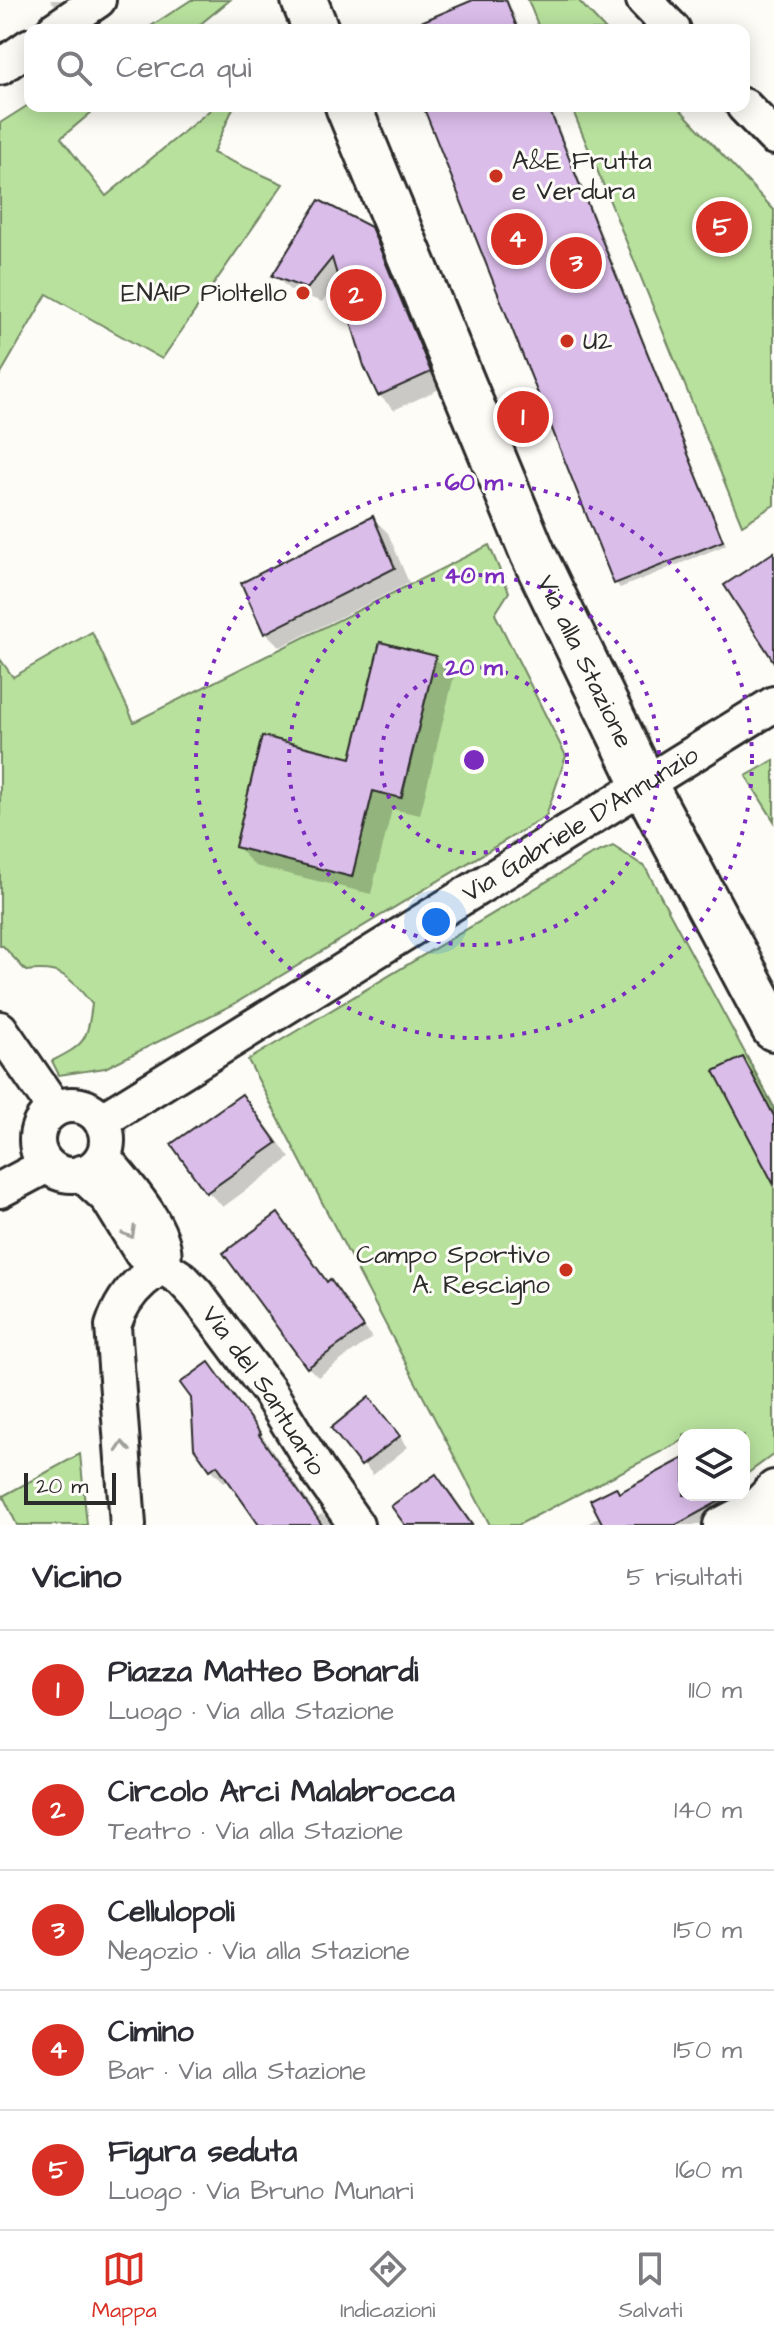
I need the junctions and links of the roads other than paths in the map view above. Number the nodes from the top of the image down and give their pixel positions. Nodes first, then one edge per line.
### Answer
1 (98, 0) edge
2 (304, 0) edge
3 (644, 0) edge
4 (63, 24) edge
5 (314, 24) edge
6 (667, 24) edge
7 (24, 50) edge
8 (0, 67) edge
9 (350, 112) edge
10 (750, 112) edge
11 (774, 137) edge
12 (774, 704) edge
13 (644, 784) junction
14 (774, 1028) edge
15 (0, 1029) edge
16 (55, 1109) junction
17 (101, 1121) junction
18 (47, 1165) junction
19 (92, 1165) junction
20 (0, 1190) edge
21 (161, 1265) junction
22 (764, 1507) edge
23 (128, 1525) edge
24 (356, 1525) edge
25 (721, 1525) edge

1 - 4 street
2 - 5 street
3 - 6 street
7 - 8 street
9 - 13 street, Via alla Stazione
10 - 11 street
12 - 13 street, Via Gabriele D'Annunzio
13 - 14 street, Via alla Stazione
13 - 17 street, Via Gabriele D'Annunzio
15 - 16 street
16 - 17 street
16 - 18 street
17 - 19 street
18 - 19 street
18 - 20 street
19 - 21 street, Via del Santuario
23 -> 21 street
21 - 24 street, Via del Santuario
22 - 25 street

